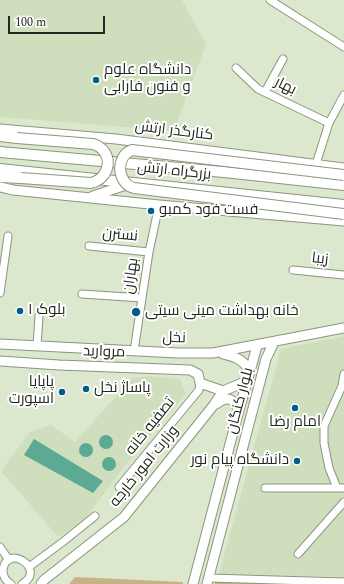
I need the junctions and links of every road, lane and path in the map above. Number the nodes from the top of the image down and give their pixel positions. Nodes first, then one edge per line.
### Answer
1 (270, 0) edge
2 (344, 46) edge
3 (283, 59) dead end
4 (236, 68) dead end
5 (265, 92) junction
6 (344, 95) edge
7 (329, 123) junction
8 (0, 129) edge
9 (0, 136) edge
10 (0, 152) edge
11 (316, 164) junction
12 (344, 168) edge
13 (0, 169) edge
14 (344, 175) edge
15 (0, 177) edge
16 (133, 183) junction
17 (344, 185) edge
18 (0, 187) edge
19 (90, 197) junction
20 (159, 205) junction
21 (344, 205) edge
22 (344, 214) edge
23 (344, 221) edge
24 (8, 236) dead end
25 (89, 246) dead end
26 (149, 252) junction
27 (293, 270) dead end
28 (344, 275) edge
29 (0, 293) edge
30 (82, 294) dead end
31 (142, 298) junction
32 (39, 316) dead end
33 (344, 328) edge
34 (274, 342) junction
35 (0, 344) edge
36 (37, 346) junction
37 (257, 346) junction
38 (134, 351) junction
39 (213, 353) junction
40 (266, 359) junction
41 (0, 360) edge
42 (252, 362) junction
43 (344, 374) edge
44 (248, 376) junction
45 (200, 383) junction
46 (342, 386) junction
47 (223, 391) junction
48 (344, 393) edge
49 (213, 406) junction
50 (238, 410) junction
51 (231, 438) junction
52 (244, 443) junction
53 (119, 487) dead end
54 (265, 488) dead end
55 (340, 488) edge
56 (344, 502) edge
57 (95, 516) dead end
58 (0, 547) edge
59 (298, 554) dead end
60 (9, 560) junction
61 (29, 567) junction
62 (2, 570) edge
63 (208, 581) edge
64 (344, 582) edge
65 (10, 584) edge
66 (22, 584) edge
67 (41, 584) edge
68 (193, 584) edge

1 - 2 street
3 - 5 street
4 - 5 street, بهار
5 - 7 street, بهار
6 - 7 street
7 - 11 street
8 - 11 main road, کنارگذر ارتش
9 - 15 highway, bridge
10 - 17 highway, بزرگراه ارتش
11 - 12 main road, کنارگذر ارتش
13 - 16 highway, بزرگراه ارتش
14 - 22 highway, bridge
16 - 19 main road
16 - 21 highway, بزرگراه ارتش
18 - 19 main road
19 - 20 main road
20 - 23 main road
20 - 26 street, بهاران
24 - 29 street
25 - 26 street, نسترن
26 - 31 street, بهاران
27 - 28 street, زیبا
30 - 31 street
31 - 38 street, بهاران
32 - 36 street
33 - 34 main road, نخل
34 - 37 main road, نخل
34 - 40 main road, بلوار کنگان
35 - 36 main road, نخل
36 - 38 main road, نخل
37 - 39 main road, نخل
37 - 42 main road, بلوار کنگان
38 - 39 main road, نخل
39 - 44 main road
40 - 42 main road
40 - 52 main road, بلوار کنگان
41 - 45 main road, مروارید
42 - 44 main road, بلوار کنگان
43 - 46 street
44 - 47 main road
44 - 50 main road, بلوار کنگان
45 - 47 main road
45 - 53 street, تصفیه خانه
46 - 48 street
46 - 55 street
47 - 49 main road, وزارت امور خارجه
49 - 50 main road
49 - 67 main road, وزارت امور خارجه
50 - 51 main road, بلوار کنگان
51 - 52 main road
51 - 68 main road, بلوار کنگان
52 - 63 main road, بلوار کنگان
54 - 55 street
56 - 59 street
57 - 61 street
58 - 60 street
60 - 61 street
60 - 62 street
61 - 66 street
62 - 65 street
63 - 64 street

